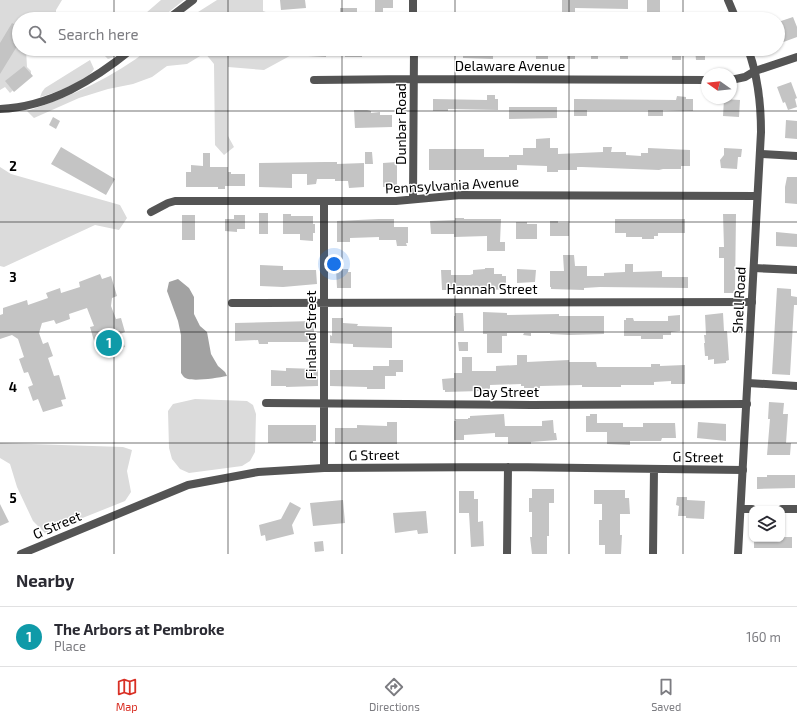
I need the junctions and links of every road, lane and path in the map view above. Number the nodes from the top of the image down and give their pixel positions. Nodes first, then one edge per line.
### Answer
1 (193, 0) edge
2 (413, 0) edge
3 (728, 0) edge
4 (177, 12) edge
5 (414, 12) edge
6 (733, 12) edge
7 (122, 56) edge
8 (414, 56) edge
9 (750, 56) edge
10 (797, 57) edge
11 (755, 71) junction
12 (414, 79) junction
13 (737, 79) edge
14 (314, 80) dead end
15 (701, 80) edge
16 (0, 109) edge
17 (760, 154) junction
18 (797, 156) edge
19 (757, 196) junction
20 (413, 199) junction
21 (324, 201) junction
22 (151, 212) dead end
23 (754, 268) junction
24 (797, 270) edge
25 (324, 302) junction
26 (752, 302) junction
27 (232, 303) dead end
28 (748, 384) junction
29 (797, 386) edge
30 (266, 403) dead end
31 (324, 404) junction
32 (747, 404) junction
33 (508, 467) junction
34 (324, 468) junction
35 (654, 469) junction
36 (743, 470) junction
37 (741, 509) junction
38 (749, 509) edge
39 (785, 509) edge
40 (797, 509) edge
41 (21, 554) edge
42 (507, 554) edge
43 (653, 554) edge
44 (738, 554) edge

1 - 4 street
2 - 5 street
3 - 6 street
7 - 16 street
8 - 12 street, Dunbar Road
9 - 11 street, Shell Road
10 - 11 street
11 - 13 street
11 - 17 street, Shell Road
12 - 14 street, Delaware Avenue
12 - 15 street, Delaware Avenue
12 - 20 street, Dunbar Road
17 - 18 street
17 - 19 street, Shell Road
19 - 20 street, Pennsylvania Avenue
19 - 23 street, Shell Road
20 - 21 street, Pennsylvania Avenue
21 - 22 street, Pennsylvania Avenue
21 - 25 street, Finland Street
23 - 24 street
23 - 26 street, Shell Road
25 - 26 street, Hannah Street
25 - 27 street, Hannah Street
25 - 31 street, Finland Street
26 - 28 street, Shell Road
28 - 29 street
28 - 32 street, Shell Road
30 - 31 street, Day Street
31 - 32 street, Day Street
31 - 34 street, Finland Street
32 - 36 street, Shell Road
33 - 34 street, G Street
33 - 35 street, G Street
33 - 42 street
34 - 41 street, G Street
35 - 36 street, G Street
35 - 43 street
36 - 37 street, Shell Road
37 - 38 street
37 - 44 street, Shell Road
39 - 40 street

